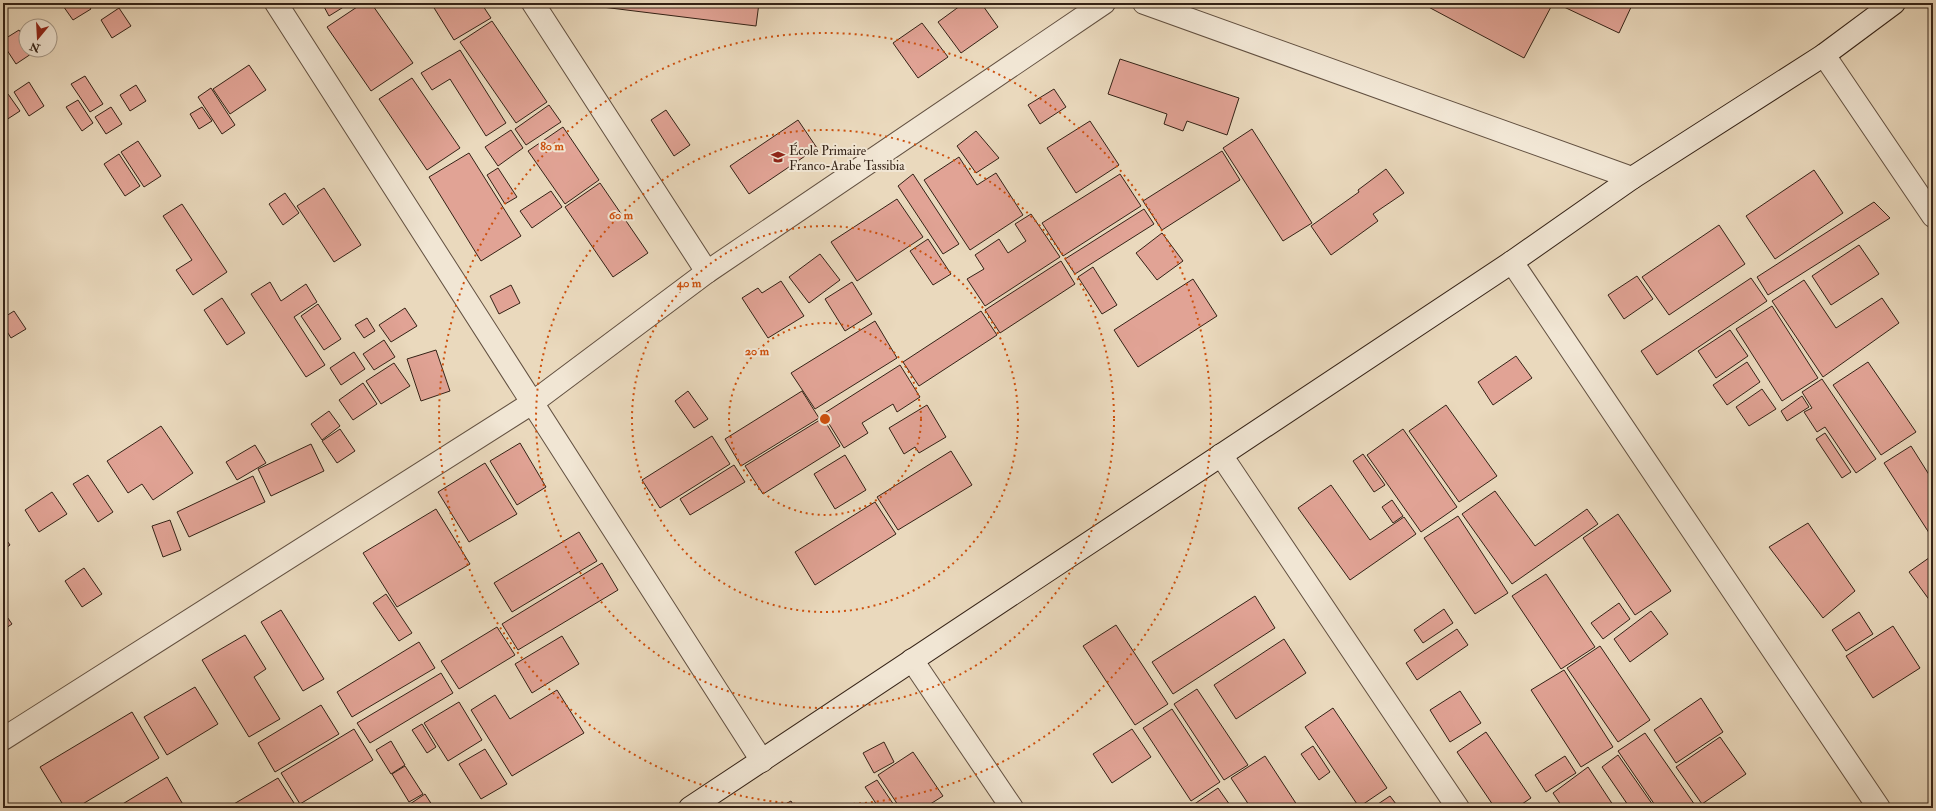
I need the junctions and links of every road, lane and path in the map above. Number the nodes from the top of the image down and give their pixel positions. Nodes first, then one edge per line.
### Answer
1 (276, 3) edge
2 (533, 3) edge
3 (1104, 3) edge
4 (1144, 3) edge
5 (1894, 3) edge
6 (1824, 55) junction
7 (1632, 178) junction
8 (1933, 216) edge
9 (1512, 262) junction
10 (706, 272) junction
11 (532, 403) junction
12 (1221, 455) junction
13 (912, 660) junction
14 (3, 739) edge
15 (762, 761) junction
16 (690, 808) edge
17 (1012, 808) edge
18 (1458, 808) edge
19 (1879, 808) edge

1 - 11 street
2 - 10 street
3 - 10 street
4 - 7 street
5 - 6 street
6 - 7 street
6 - 8 street
7 - 9 street
9 - 12 street
9 - 19 street
10 - 11 street
11 - 14 street
11 - 15 street
12 - 13 street
12 - 18 street
13 - 15 street
13 - 17 street
15 - 16 street

